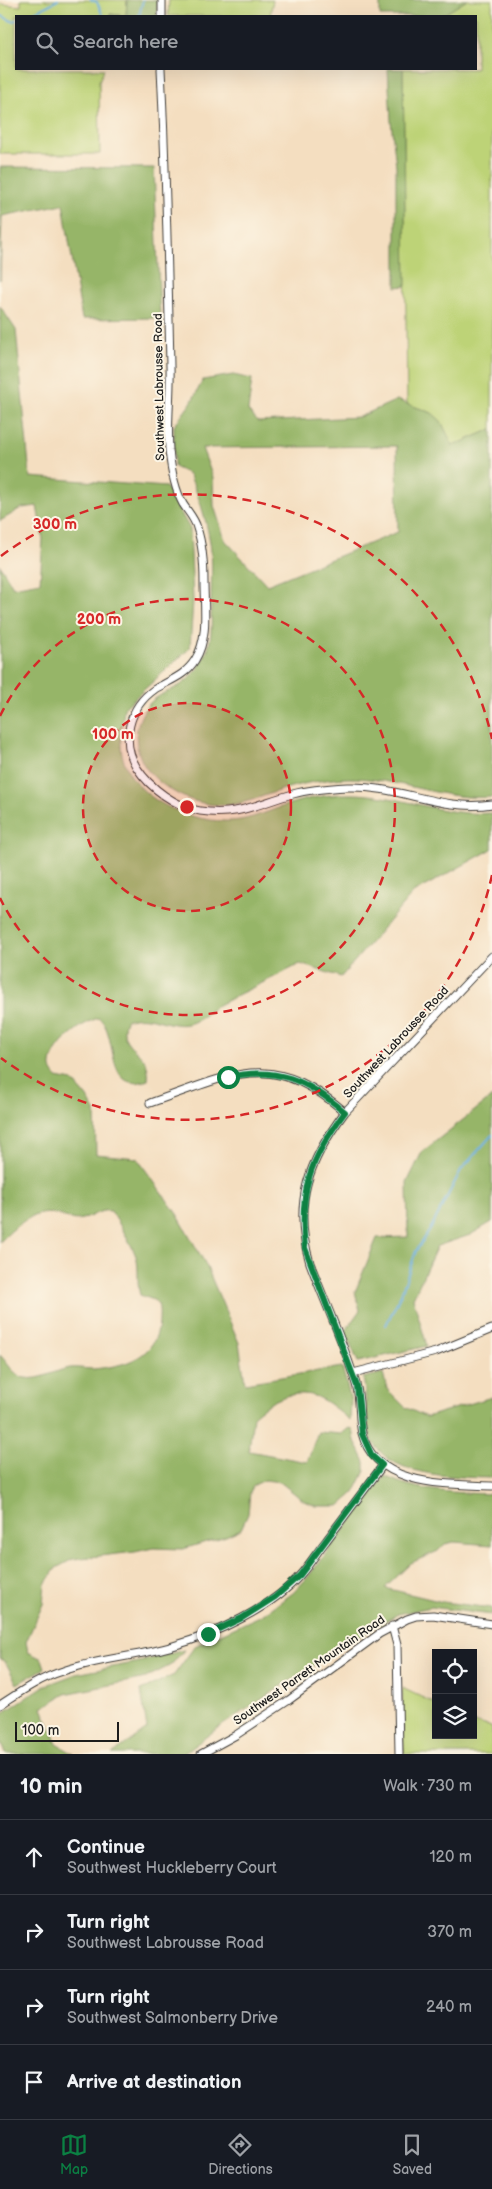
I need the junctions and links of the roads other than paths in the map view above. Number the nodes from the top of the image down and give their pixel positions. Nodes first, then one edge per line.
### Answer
1 (162, 0) edge
2 (162, 15) edge
3 (161, 70) edge
4 (492, 804) edge
5 (492, 956) edge
6 (150, 1103) dead end
7 (345, 1112) junction
8 (492, 1329) edge
9 (353, 1373) junction
10 (382, 1465) junction
11 (492, 1486) edge
12 (492, 1624) edge
13 (392, 1626) junction
14 (0, 1706) edge
15 (201, 1754) edge
16 (399, 1754) edge

1 - 2 street
3 - 4 street, Southwest Labrousse Road
5 - 7 street, Southwest Labrousse Road
6 - 7 street
7 - 9 street, Southwest Labrousse Road
8 - 9 street
9 - 10 street, Southwest Labrousse Road
10 - 11 street, Southwest Labrousse Road
10 - 14 street
12 - 13 street, Southwest Parrett Mountain Road
13 - 15 street, Southwest Parrett Mountain Road
13 - 16 street

